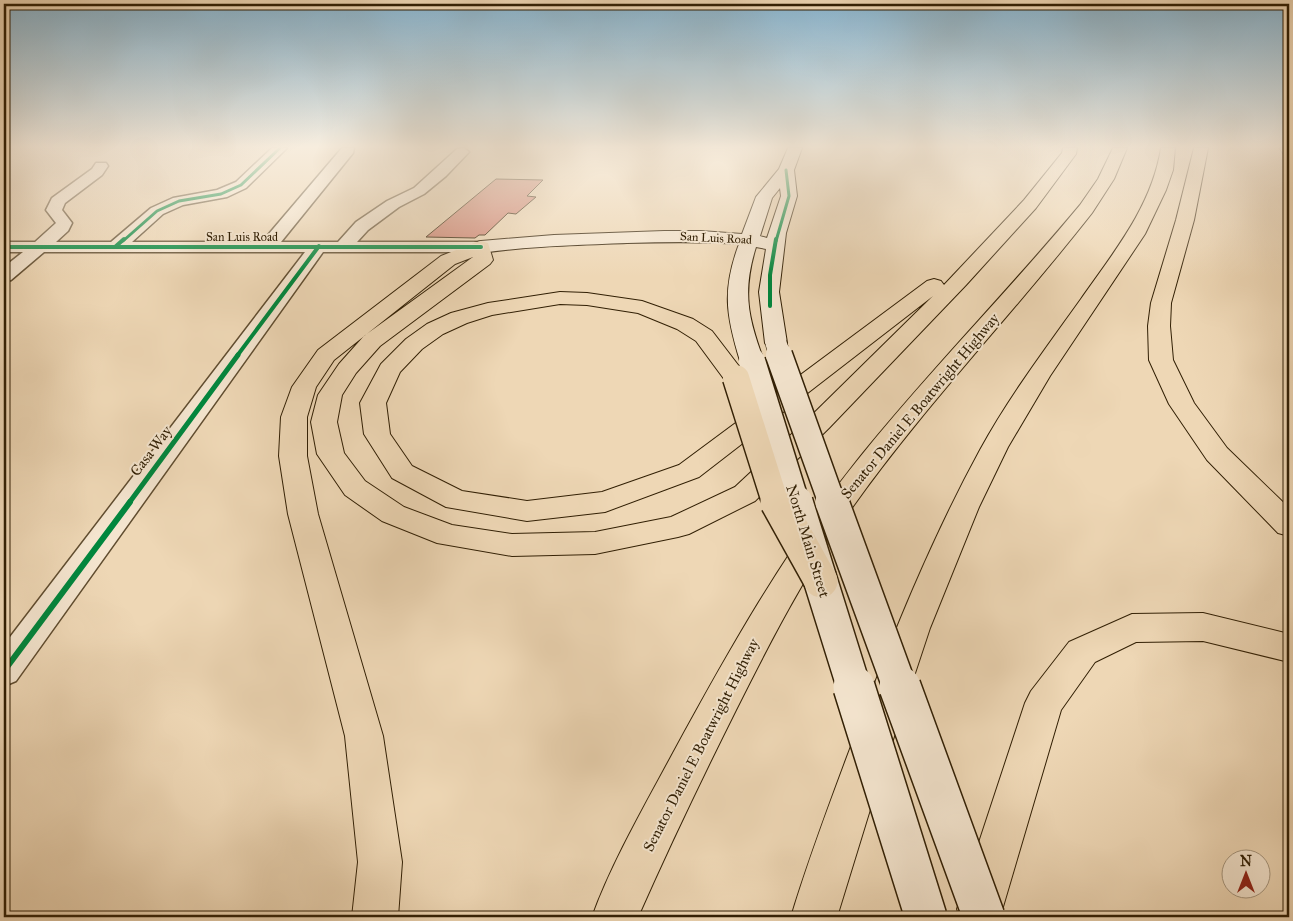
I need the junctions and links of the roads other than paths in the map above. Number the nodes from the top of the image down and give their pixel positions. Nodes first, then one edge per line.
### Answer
1 (71, 191) edge
2 (228, 191) edge
3 (314, 191) edge
4 (419, 191) edge
5 (768, 191) edge
6 (788, 191) edge
7 (1040, 191) edge
8 (1098, 191) edge
9 (1158, 191) edge
10 (1192, 191) edge
11 (747, 244) junction
12 (775, 245) junction
13 (331, 246) junction
14 (4, 247) edge
15 (40, 247) junction
16 (115, 247) junction
17 (267, 247) junction
18 (481, 247) junction
19 (984, 254) junction
20 (4, 276) edge
21 (755, 361) junction
22 (1289, 525) edge
23 (821, 582) joint
24 (1289, 648) edge
25 (4, 672) edge
26 (375, 917) edge
27 (615, 917) edge
28 (814, 917) edge
29 (926, 917) edge
30 (977, 917) edge
31 (984, 917) edge

1 - 15 street
2 - 16 street
3 - 17 street
4 - 13 street, Casa Way
5 - 11 main road
6 - 12 main road
7 - 19 highway
8 - 27 highway, Senator Daniel E Boatwright Highway
9 - 28 highway
10 - 22 highway
11 - 12 main road, San Luis Road
11 - 18 main road, San Luis Road
11 - 21 main road
12 - 21 main road
13 - 17 street, San Luis Road
13 - 18 street, San Luis Road
13 - 25 street, Casa Way
14 - 15 street, San Luis Road
15 - 16 street, San Luis Road
15 - 20 street
16 - 17 street, San Luis Road
18 - 19 highway
18 - 26 highway
19 - 21 highway
21 - 23 highway, bridge
21 - 31 main road, bridge
23 - 29 main road, North Main Street, bridge
24 - 30 highway

